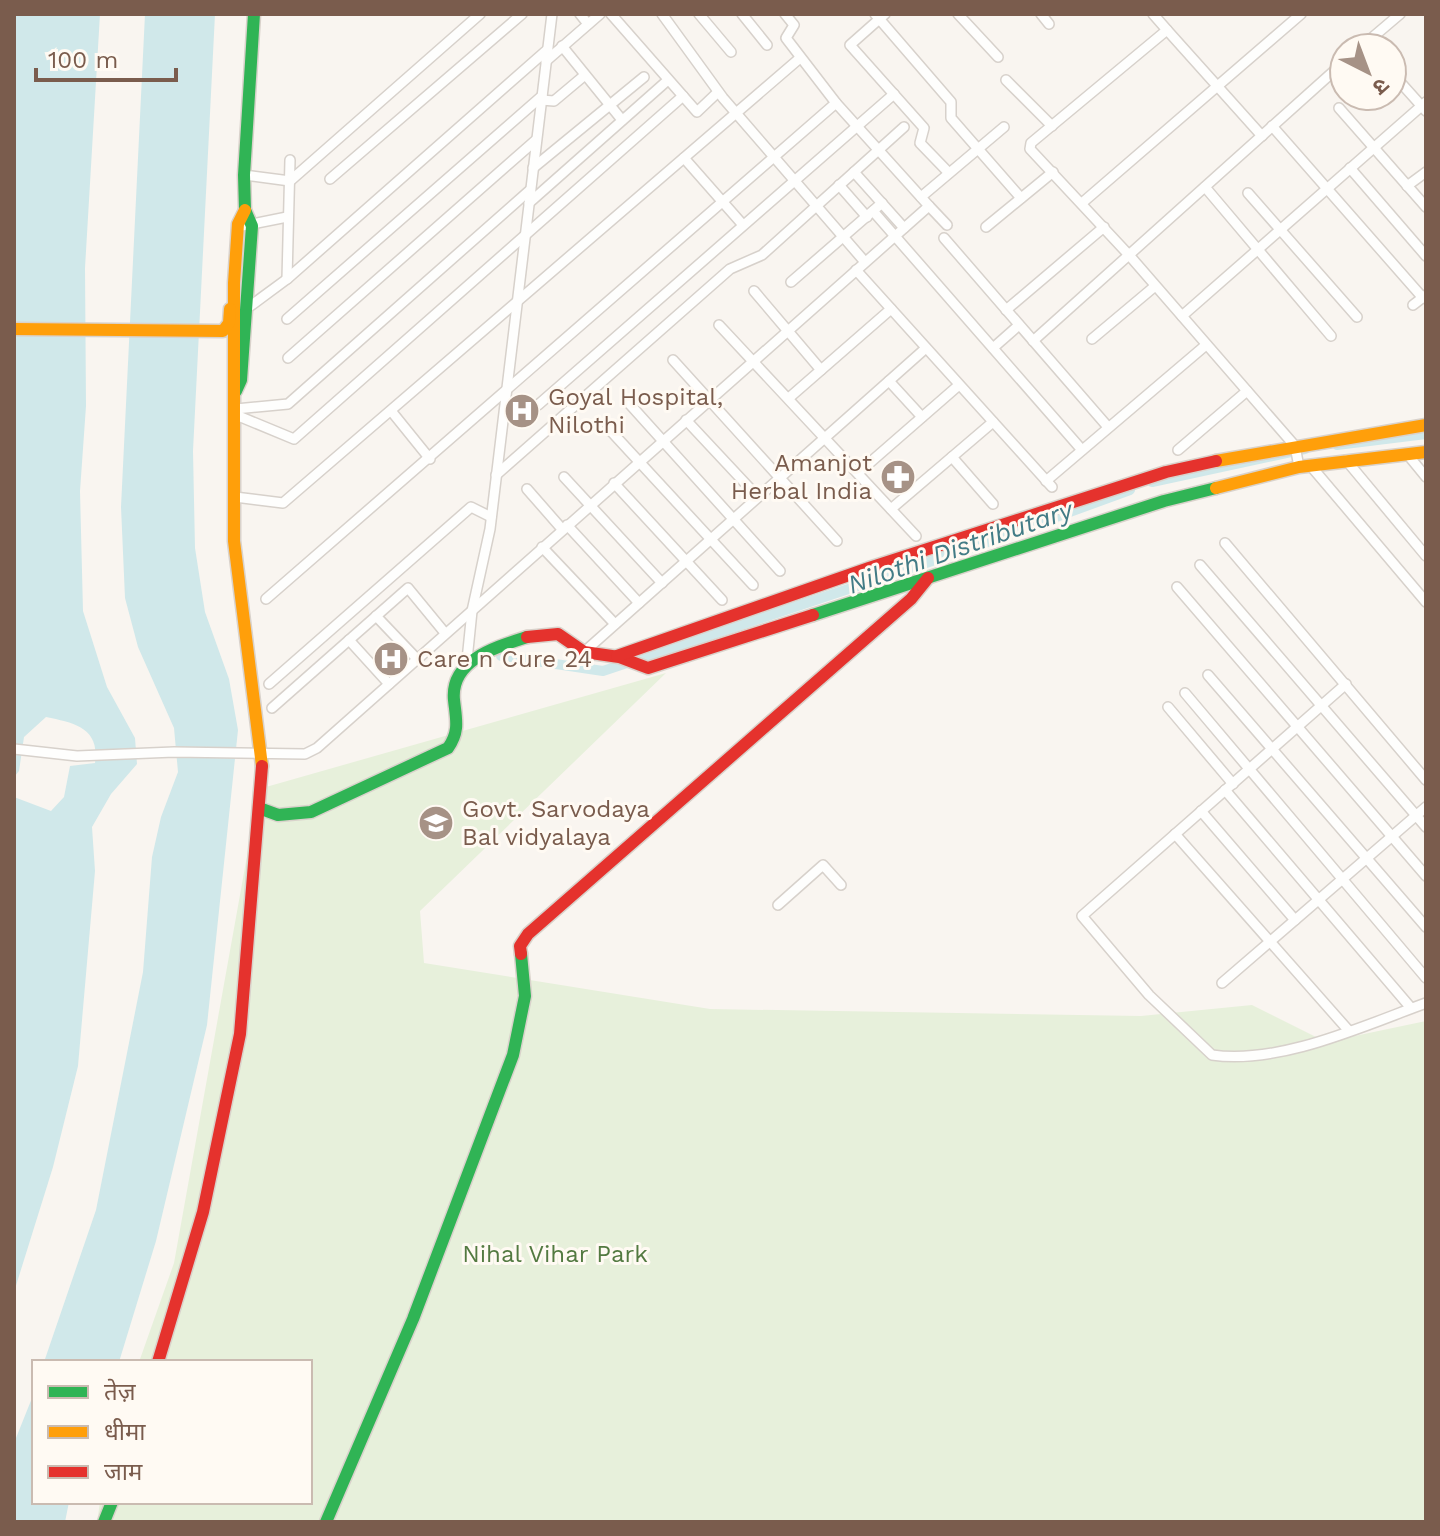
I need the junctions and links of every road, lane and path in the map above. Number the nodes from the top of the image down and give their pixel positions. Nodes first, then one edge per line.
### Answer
1 (254, 14) edge
2 (480, 14) edge
3 (522, 14) edge
4 (552, 14) edge
5 (580, 14) edge
6 (600, 14) edge
7 (611, 14) edge
8 (662, 14) edge
9 (699, 14) edge
10 (742, 14) edge
11 (785, 14) edge
12 (958, 14) edge
13 (1041, 14) edge
14 (1301, 14) edge
15 (1400, 14) edge
16 (880, 16) edge
17 (1160, 16) edge
18 (588, 24) junction
19 (1049, 24) dead end
20 (1167, 30) junction
21 (1380, 32) edge
22 (767, 45) dead end
23 (562, 46) junction
24 (731, 52) dead end
25 (547, 55) junction
26 (998, 57) dead end
27 (800, 58) junction
28 (585, 75) junction
29 (1328, 76) edge
30 (644, 77) dead end
31 (668, 80) junction
32 (1006, 80) dead end
33 (1217, 87) junction
34 (1408, 89) edge
35 (718, 92) junction
36 (894, 94) junction
37 (683, 96) junction
38 (542, 98) junction
39 (836, 103) junction
40 (610, 105) junction
41 (1425, 107) edge
42 (1342, 112) edge
43 (736, 113) junction
44 (622, 120) junction
45 (857, 126) junction
46 (1052, 126) junction
47 (1272, 126) junction
48 (904, 127) dead end
49 (1004, 127) dead end
50 (1262, 136) junction
51 (536, 140) junction
52 (1374, 148) junction
53 (979, 149) junction
54 (878, 150) junction
55 (775, 156) junction
56 (684, 158) junction
57 (290, 160) dead end
58 (533, 168) junction
59 (1350, 168) junction
60 (854, 172) junction
61 (1053, 172) junction
62 (1426, 172) edge
63 (949, 173) junction
64 (244, 175) junction
65 (330, 179) dead end
66 (290, 181) junction
67 (795, 181) junction
68 (839, 185) junction
69 (1407, 186) junction
70 (1205, 187) junction
71 (1327, 189) junction
72 (530, 190) junction
73 (1248, 193) dead end
74 (921, 197) junction
75 (1021, 198) junction
76 (723, 202) junction
77 (529, 203) junction
78 (882, 203) junction
79 (1082, 203) junction
80 (817, 205) junction
81 (929, 206) junction
82 (1426, 207) edge
83 (245, 210) junction
84 (870, 214) junction
85 (287, 217) junction
86 (743, 225) junction
87 (947, 225) dead end
88 (252, 226) junction
89 (237, 227) junction
90 (986, 227) dead end
91 (1104, 227) junction
92 (904, 228) junction
93 (1280, 230) junction
94 (525, 236) junction
95 (843, 236) junction
96 (895, 236) junction
97 (944, 238) dead end
98 (1258, 249) junction
99 (1129, 255) junction
100 (1426, 256) edge
101 (865, 262) junction
102 (856, 270) junction
103 (287, 279) junction
104 (791, 282) dead end
105 (1154, 287) junction
106 (754, 291) dead end
107 (1424, 296) edge
108 (517, 304) junction
109 (1413, 305) dead end
110 (249, 307) junction
111 (891, 309) junction
112 (1006, 310) junction
113 (1182, 316) junction
114 (1357, 317) dead end
115 (287, 319) dead end
116 (719, 325) dead end
117 (1019, 325) junction
118 (14, 329) edge
119 (787, 329) junction
120 (95, 331) junction
121 (232, 332) junction
122 (14, 336) edge
123 (1331, 336) dead end
124 (1092, 339) dead end
125 (1033, 341) junction
126 (1206, 345) junction
127 (926, 348) junction
128 (993, 348) junction
129 (288, 358) dead end
130 (752, 359) junction
131 (673, 360) dead end
132 (821, 370) junction
133 (889, 381) junction
134 (959, 385) junction
135 (1247, 391) junction
136 (506, 392) junction
137 (790, 397) junction
138 (710, 399) junction
139 (626, 400) dead end
140 (538, 405) dead end
141 (236, 412) junction
142 (392, 412) junction
143 (922, 417) junction
144 (686, 420) junction
145 (993, 422) junction
146 (1426, 425) edge
147 (1108, 427) junction
148 (608, 428) dead end
149 (825, 437) junction
150 (662, 441) junction
151 (1082, 450) junction
152 (1178, 450) dead end
153 (1426, 452) edge
154 (1408, 455) junction
155 (952, 457) junction
156 (1300, 458) junction
157 (430, 459) junction
158 (1346, 460) junction
159 (639, 461) junction
160 (858, 473) junction
161 (496, 475) junction
162 (564, 477) dead end
163 (1426, 477) edge
164 (780, 478) junction
165 (614, 483) junction
166 (527, 489) dead end
167 (235, 497) junction
168 (758, 497) junction
169 (592, 503) junction
170 (993, 504) dead end
171 (891, 509) junction
172 (491, 517) junction
173 (734, 518) junction
174 (565, 527) junction
175 (916, 536) dead end
176 (709, 540) junction
177 (837, 541) dead end
178 (1225, 543) dead end
179 (542, 547) junction
180 (1425, 552) edge
181 (685, 562) junction
182 (1200, 565) dead end
183 (780, 571) dead end
184 (928, 578) junction
185 (662, 583) junction
186 (753, 585) dead end
187 (1177, 587) dead end
188 (266, 599) dead end
189 (722, 600) dead end
190 (1426, 602) edge
191 (639, 603) junction
192 (472, 611) junction
193 (376, 616) junction
194 (615, 624) junction
195 (445, 633) junction
196 (349, 640) junction
197 (584, 652) junction
198 (417, 659) junction
199 (467, 660) junction
200 (624, 661) junction
201 (1208, 675) dead end
202 (269, 684) dead end
203 (389, 684) junction
204 (1346, 684) junction
205 (1185, 693) dead end
206 (1321, 706) junction
207 (1168, 707) dead end
208 (272, 708) dead end
209 (1298, 726) junction
210 (1273, 748) junction
211 (14, 749) edge
212 (263, 753) junction
213 (1249, 769) junction
214 (1426, 780) edge
215 (1229, 787) junction
216 (1426, 807) edge
217 (259, 808) junction
218 (1201, 811) junction
219 (1416, 816) junction
220 (1426, 827) edge
221 (1175, 834) junction
222 (1392, 836) junction
223 (1368, 857) junction
224 (1426, 876) edge
225 (1341, 881) junction
226 (841, 885) dead end
227 (1318, 900) junction
228 (778, 905) dead end
229 (1295, 920) junction
230 (1426, 927) edge
231 (1271, 941) junction
232 (1426, 978) edge
233 (1222, 983) dead end
234 (1426, 1003) edge
235 (1411, 1008) junction
236 (1349, 1031) junction
237 (159, 1360) edge
238 (326, 1522) edge

1 - 64 street
2 - 66 street
3 - 65 street
4 - 25 street
5 - 18 street
6 - 18 street
7 - 31 street
8 - 35 street
9 - 24 street
10 - 22 street
11 - 27 street
12 - 26 street
13 - 19 street
14 - 33 street
15 - 21 street
16 - 36 street
16 - 53 street
17 - 20 street
18 - 23 street
20 - 33 street
20 - 46 street
23 - 25 street
23 - 28 street
25 - 38 street
25 - 103 street
27 - 39 street
27 - 43 street
28 - 38 street
28 - 40 street
29 - 47 street
30 - 40 street
31 - 37 street
31 - 44 street
32 - 46 street
33 - 50 street
33 - 79 street
34 - 41 street
35 - 37 street
35 - 43 street
36 - 45 street
36 - 63 street
37 - 94 street
38 - 51 street
38 - 115 street
39 - 45 street
39 - 55 street
40 - 44 street
40 - 58 street
41 - 52 street
42 - 52 street
43 - 55 street
43 - 56 street
44 - 77 street
45 - 54 street
45 - 67 street
46 - 61 street
47 - 50 street
47 - 71 street
48 - 54 street
49 - 53 street
50 - 70 street
51 - 58 street
51 - 129 street
52 - 59 street
52 - 69 street
53 - 63 street
53 - 75 street
54 - 60 street
54 - 74 street
55 - 67 street
55 - 76 street
56 - 76 street
56 - 108 street
57 - 66 street
58 - 72 street
59 - 71 street
59 - 100 street
60 - 68 street
60 - 78 street
61 - 75 street
61 - 79 street
62 - 69 street
63 - 74 street
64 - 66 street
64 - 83 street
66 - 85 street
67 - 80 street
67 - 86 street
68 - 80 street
68 - 84 street
69 - 82 street
70 - 98 street
70 - 99 street
71 - 93 street
71 - 107 street
72 - 77 street
72 - 141 street
73 - 93 street
74 - 81 street
75 - 90 street
76 - 86 street
76 - 136 street
77 - 94 street
78 - 84 street
78 - 92 street
79 - 91 street
80 - 95 street
80 - 161 street
81 - 87 street
81 - 92 street
83 - 88 street
83 - 89 street
84 - 95 street
84 - 96 street
85 - 88 street
85 - 103 street
86 - 140 street
88 - 89 street
88 - 110 street
89 - 121 street
91 - 99 street
91 - 112 street
92 - 96 street
93 - 98 street
93 - 114 street
94 - 108 street
94 - 141 street
95 - 101 street
95 - 104 street
96 - 101 street
96 - 128 street
97 - 112 street
98 - 113 street
98 - 123 street
99 - 105 street
99 - 125 street
101 - 102 street
102 - 111 street
102 - 119 street
103 - 110 street
105 - 113 street
105 - 124 street
106 - 119 street
107 - 109 street
108 - 136 street
108 - 142 street
110 - 121 street
111 - 127 street
111 - 132 street
112 - 117 street
113 - 126 street
116 - 130 street
117 - 125 street
117 - 128 street
118 - 120 street
119 - 130 street
119 - 132 street
120 - 121 street
120 - 122 street
121 - 141 street
125 - 147 street
126 - 135 street
126 - 147 street
127 - 133 street
127 - 134 street
128 - 151 street
130 - 137 street
130 - 138 street
131 - 138 street
132 - 137 street
133 - 143 street
133 - 149 street
134 - 143 street
134 - 145 street
135 - 152 street
135 - 156 street
136 - 157 street
136 - 161 street
137 - 149 street
138 - 144 street
138 - 164 street
139 - 150 street
141 - 167 street
142 - 157 street
142 - 167 street
143 - 160 street
144 - 150 street
144 - 168 street
145 - 151 street
145 - 155 street
146 - 156 street
147 - 151 street
148 - 159 street
149 - 160 street
149 - 164 street
150 - 159 street
150 - 173 street
153 - 154 street
154 - 158 street
154 - 163 street
155 - 170 street
155 - 171 street
156 - 158 street
156 - 184 street
156 - 190 street
156 - 200 street
157 - 188 street
158 - 180 street
159 - 165 street
159 - 176 street
160 - 171 street
161 - 172 street
162 - 169 street
164 - 168 street
164 - 177 street
165 - 169 street
165 - 181 street
166 - 174 street
167 - 212 street
168 - 173 street
169 - 174 street
169 - 185 street
171 - 175 street
172 - 192 street
172 - 202 street
173 - 176 street
173 - 183 street
174 - 179 street
174 - 191 street
176 - 181 street
176 - 186 street
178 - 204 street
179 - 192 street
179 - 194 street
181 - 185 street
181 - 189 street
182 - 206 street
184 - 200 street
184 - 238 street
185 - 191 street
187 - 209 street
191 - 194 street
192 - 195 street
192 - 199 street
193 - 195 street
193 - 196 street
193 - 198 street
194 - 197 street
195 - 198 street
196 - 203 street
196 - 208 street
197 - 199 street
197 - 200 street
198 - 203 street
199 - 217 street
201 - 210 street
203 - 212 street
204 - 206 street
204 - 214 street
205 - 213 street
206 - 209 street
206 - 219 street
207 - 215 street
209 - 210 street
209 - 222 street
210 - 213 street
210 - 223 street
211 - 212 street
212 - 217 street
213 - 215 street
213 - 225 street
215 - 218 street
215 - 227 street
216 - 219 street
217 - 237 street
218 - 221 street
218 - 229 street
219 - 220 street
219 - 222 street
221 - 231 street
221 - 236 street
222 - 223 street
222 - 224 street
223 - 225 street
223 - 230 street
225 - 227 street
225 - 232 street
226 - 228 street
227 - 229 street
227 - 235 street
229 - 231 street
231 - 233 street
231 - 236 street
234 - 235 street
235 - 236 street

